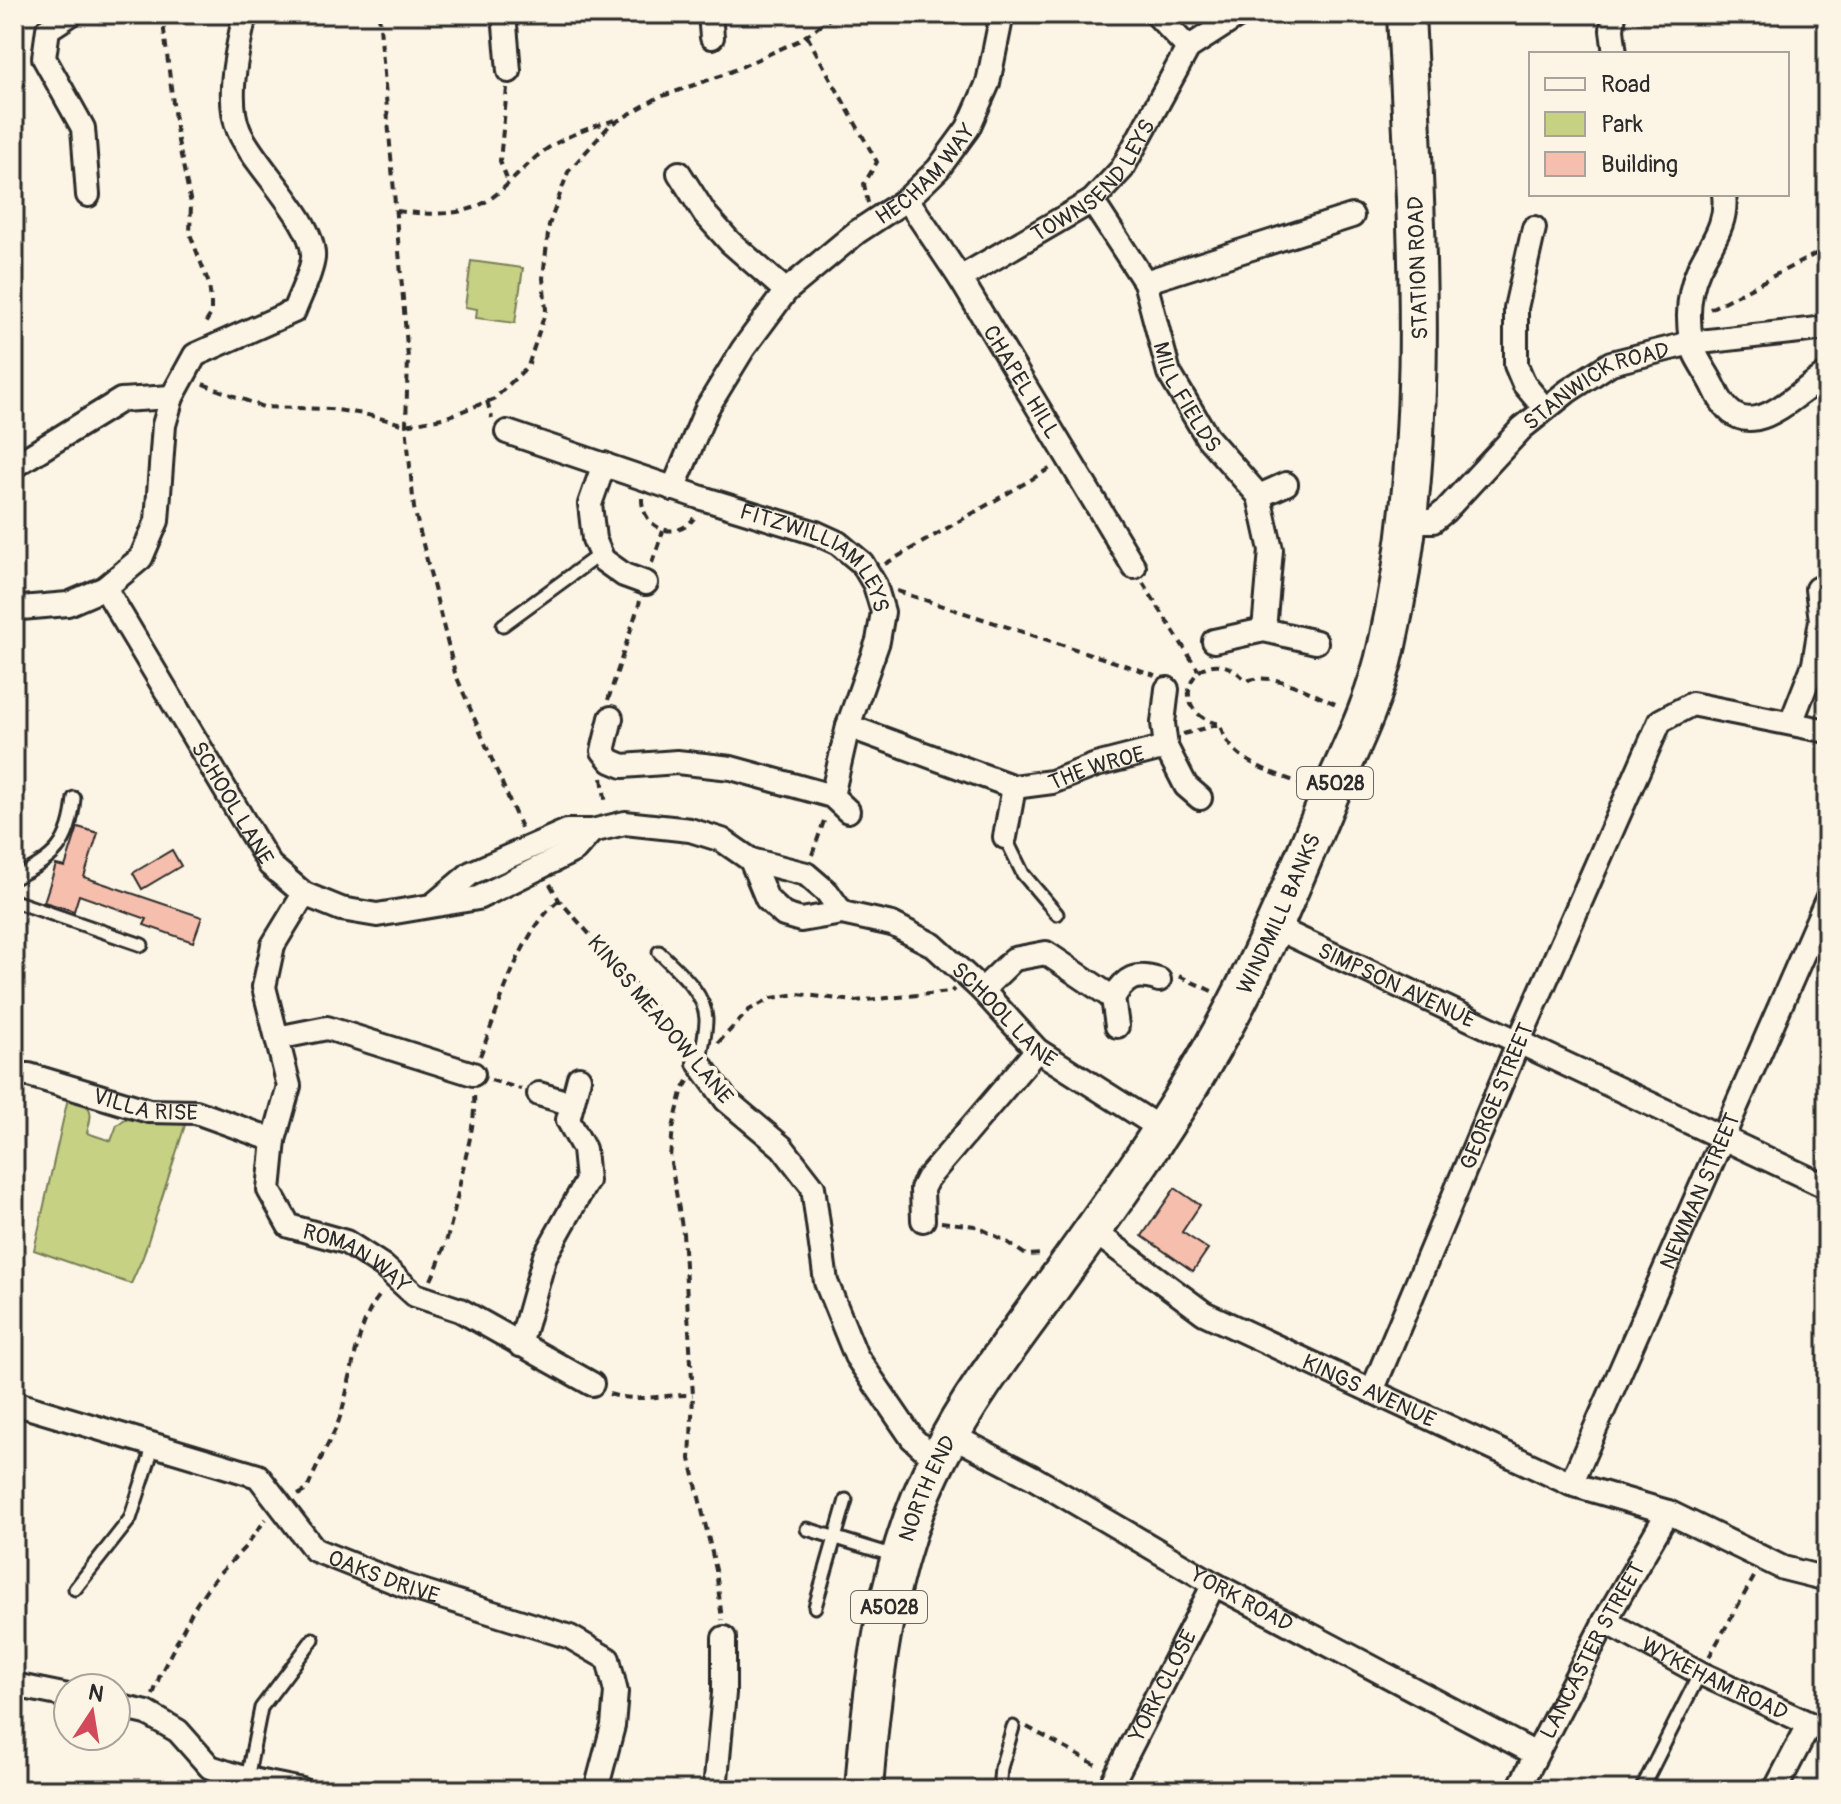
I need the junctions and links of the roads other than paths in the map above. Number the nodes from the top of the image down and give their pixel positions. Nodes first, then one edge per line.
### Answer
1 (71, 14) edge
2 (245, 14) edge
3 (504, 14) edge
4 (710, 14) edge
5 (1002, 14) edge
6 (1156, 14) edge
7 (1241, 14) edge
8 (1406, 14) edge
9 (1614, 14) edge
10 (46, 22) edge
11 (712, 37) dead end
12 (1188, 48) junction
13 (1615, 52) edge
14 (509, 71) road end
15 (679, 173) dead end
16 (88, 195) dead end
17 (1724, 196) edge
18 (907, 199) junction
19 (1092, 201) junction
20 (1352, 216) dead end
21 (1534, 228) dead end
22 (960, 278) junction
23 (1145, 282) junction
24 (786, 291) junction
25 (1827, 328) edge
26 (1691, 343) junction
27 (1827, 374) edge
28 (172, 397) junction
29 (1545, 409) junction
30 (507, 432) dead end
31 (604, 464) junction
32 (14, 466) edge
33 (1286, 484) dead end
34 (673, 489) junction
35 (1259, 496) junction
36 (1407, 521) junction
37 (600, 554) junction
38 (1134, 567) road end
39 (646, 583) road end
40 (105, 588) junction
41 (1817, 589) dead end
42 (14, 605) edge
43 (503, 625) dead end
44 (1264, 630) junction
45 (1214, 641) dead end
46 (1316, 642) dead end
47 (1172, 683) road end
48 (611, 718) road end
49 (1791, 723) junction
50 (848, 726) junction
51 (1827, 731) edge
52 (1166, 743) junction
53 (1014, 787) junction
54 (74, 798) dead end
55 (1200, 798) dead end
56 (1005, 837) joint
57 (751, 860) junction
58 (14, 878) edge
59 (304, 894) junction
60 (1827, 899) edge
61 (14, 901) edge
62 (842, 913) junction
63 (1057, 914) dead end
64 (1272, 926) junction
65 (142, 945) dead end
66 (659, 952) dead end
67 (1159, 980) road end
68 (974, 983) junction
69 (1113, 998) junction
70 (1117, 1026) dead end
71 (277, 1038) junction
72 (1518, 1043) junction
73 (1037, 1050) junction
74 (699, 1063) joint
75 (473, 1074) road end
76 (14, 1075) edge
77 (579, 1078) dead end
78 (539, 1094) road end
79 (572, 1104) junction
80 (1163, 1130) junction
81 (1722, 1138) junction
82 (274, 1140) junction
83 (1827, 1187) edge
84 (923, 1220) road end
85 (1092, 1230) junction
86 (520, 1345) junction
87 (592, 1384) road end
88 (1372, 1391) junction
89 (14, 1403) edge
90 (154, 1445) junction
91 (945, 1446) junction
92 (1571, 1484) junction
93 (846, 1500) dead end
94 (1668, 1512) junction
95 (807, 1529) dead end
96 (836, 1537) junction
97 (901, 1558) junction
98 (1827, 1579) edge
99 (1214, 1584) junction
100 (75, 1589) dead end
101 (815, 1607) dead end
102 (1605, 1621) junction
103 (724, 1638) road end
104 (313, 1639) dead end
105 (1700, 1673) junction
106 (14, 1685) edge
107 (52, 1693) edge
108 (132, 1710) edge
109 (1013, 1727) dead end
110 (1818, 1729) edge
111 (1536, 1754) junction
112 (247, 1779) junction
113 (1114, 1780) road end
114 (302, 1790) edge
115 (596, 1790) edge
116 (715, 1790) edge
117 (864, 1790) edge
118 (999, 1790) edge
119 (1518, 1790) edge
120 (1641, 1790) edge
121 (1775, 1790) edge

1 - 10 street
2 - 28 street
3 - 14 street
4 - 11 street
5 - 18 street, HECHAM WAY
6 - 12 street
7 - 12 street, TOWNSEND LEYS
8 - 36 main road, STATION ROAD / A5028
9 - 13 street
10 - 16 street
12 - 19 street, TOWNSEND LEYS
15 - 24 street
17 - 26 street
18 - 22 street, CHAPEL HILL
18 - 24 street, HECHAM WAY
19 - 22 street, TOWNSEND LEYS
19 - 23 street, MILL FIELDS
20 - 23 street
21 - 29 street
22 - 38 street, CHAPEL HILL
23 - 35 street, MILL FIELDS
24 - 34 street, HECHAM WAY
25 - 26 street, STANWICK ROAD
26 - 27 street
26 - 29 street, STANWICK ROAD
28 - 32 street
28 - 40 street
29 - 36 street, STANWICK ROAD
30 - 31 street, FITZWILLIAM LEYS
31 - 34 street, FITZWILLIAM LEYS
31 - 37 street
33 - 35 street
34 - 50 street, FITZWILLIAM LEYS
35 - 44 street, MILL FIELDS
36 - 64 main road, WINDMILL BANKS / A5028
37 - 39 street
37 - 43 lane
40 - 42 street
40 - 59 street, SCHOOL LANE
41 - 49 street
44 - 45 street
44 - 46 street
47 - 52 street, THE WROE
48 - 50 street, FITZWILLIAM LEYS
49 - 51 street, GEORGE STREET
49 - 72 street, GEORGE STREET
50 - 53 street, THE WROE
52 - 53 street, THE WROE
52 - 55 street
53 - 56 street
54 - 58 lane
56 - 63 lane
57 - 59 street, SCHOOL LANE
57 - 62 street, SCHOOL LANE
57 - 62 street
59 - 71 street, ROMAN WAY
60 - 81 street, NEWMAN STREET
61 - 65 lane
62 - 68 street, SCHOOL LANE
64 - 72 street, SIMPSON AVENUE
64 - 80 main road, WINDMILL BANKS / A5028
66 - 74 lane
67 - 69 street
68 - 69 street
68 - 73 street, SCHOOL LANE
69 - 70 street
71 - 75 street
71 - 82 street, ROMAN WAY
72 - 81 street, SIMPSON AVENUE
72 - 88 street, GEORGE STREET
73 - 80 street, SCHOOL LANE
73 - 84 street
74 - 91 street, KINGS MEADOW LANE
76 - 82 street, VILLA RISE
77 - 79 street
78 - 79 street
79 - 86 street
80 - 85 main road, WINDMILL BANKS / A5028
81 - 83 street, SIMPSON AVENUE
81 - 92 street, NEWMAN STREET
82 - 86 street, ROMAN WAY
85 - 88 street, KINGS AVENUE
85 - 91 main road, NORTH END / A5028
86 - 87 street, ROMAN WAY
88 - 92 street, KINGS AVENUE
89 - 90 street, OAKS DRIVE
90 - 100 lane
90 - 115 street, OAKS DRIVE
91 - 97 main road, NORTH END / A5028
91 - 99 street, YORK ROAD
92 - 94 street, KINGS AVENUE
93 - 96 lane
94 - 98 street, KINGS AVENUE
94 - 102 street, LANCASTER STREET
95 - 96 lane
96 - 97 lane
96 - 101 lane
97 - 117 main road, NORTH END / A5028
99 - 111 street, YORK ROAD
99 - 113 street, YORK CLOSE
102 - 105 street, WYKEHAM ROAD
102 - 111 street, LANCASTER STREET
103 - 116 street
104 - 112 lane
105 - 110 street, WYKEHAM ROAD
105 - 120 lane
106 - 107 street
108 - 112 street
109 - 118 lane
110 - 121 street
111 - 119 street, LANCASTER STREET
112 - 114 street

